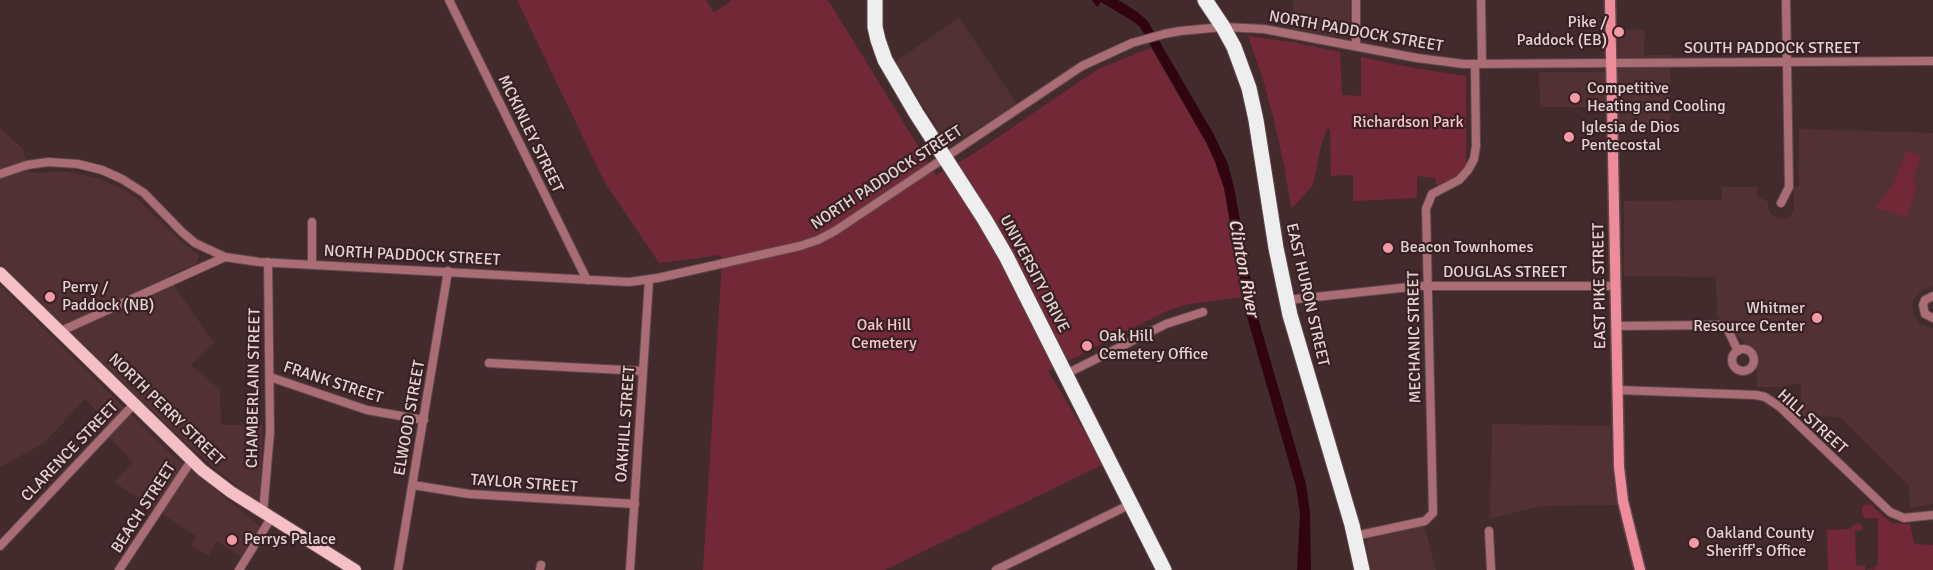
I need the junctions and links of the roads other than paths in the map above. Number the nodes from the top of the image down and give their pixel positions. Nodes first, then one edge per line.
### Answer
1 (449, 0) edge
2 (1204, 0) edge
3 (1356, 0) edge
4 (1481, 0) edge
5 (1610, 0) edge
6 (1786, 0) edge
7 (874, 2) edge
8 (1223, 27) junction
9 (1356, 46) junction
10 (1933, 61) edge
11 (1787, 62) junction
12 (1611, 63) junction
13 (1478, 64) junction
14 (945, 157) junction
15 (0, 174) edge
16 (1780, 203) dead end
17 (312, 222) dead end
18 (225, 257) junction
19 (268, 262) junction
20 (312, 265) junction
21 (448, 271) junction
22 (0, 273) edge
23 (587, 280) junction
24 (649, 280) junction
25 (1427, 286) junction
26 (1615, 286) junction
27 (1933, 296) edge
28 (1287, 300) junction
29 (1203, 312) dead end
30 (1933, 318) edge
31 (1616, 326) junction
32 (61, 331) junction
33 (1738, 351) dead end
34 (489, 363) dead end
35 (643, 371) junction
36 (1066, 374) junction
37 (270, 377) junction
38 (1617, 390) junction
39 (134, 404) junction
40 (424, 420) junction
41 (191, 461) junction
42 (413, 485) junction
43 (634, 504) junction
44 (1131, 504) junction
45 (1933, 515) edge
46 (267, 516) junction
47 (1489, 531) dead end
48 (1355, 536) junction
49 (0, 546) edge
50 (119, 570) edge
51 (239, 570) edge
52 (355, 570) edge
53 (398, 570) edge
54 (630, 570) edge
55 (996, 570) edge
56 (1164, 570) edge
57 (1362, 570) edge
58 (1491, 570) edge
59 (1640, 570) edge

1 - 23 street, MCKINLEY STREET
2 - 8 highway, EAST HURON STREET
3 - 9 street
4 - 13 street, MECHANIC STREET
5 - 12 street, EAST PIKE STREET
6 - 11 street
7 - 14 highway, UNIVERSITY DRIVE
8 - 9 street, NORTH PADDOCK STREET
8 - 14 street, NORTH PADDOCK STREET
8 - 28 highway, EAST HURON STREET
9 - 13 street, NORTH PADDOCK STREET
10 - 11 street, SOUTH PADDOCK STREET
11 - 12 street, SOUTH PADDOCK STREET
11 - 16 street
12 - 13 street, NORTH PADDOCK STREET
12 - 26 street, EAST PIKE STREET
13 - 25 street, MECHANIC STREET
14 - 24 street, NORTH PADDOCK STREET
14 - 36 highway, UNIVERSITY DRIVE
15 - 18 street, NORTH PADDOCK STREET
17 - 20 street
18 - 19 street, NORTH PADDOCK STREET
18 - 32 street
19 - 20 street, NORTH PADDOCK STREET
19 - 37 street, CHAMBERLAIN STREET
20 - 21 street, NORTH PADDOCK STREET
21 - 23 street, NORTH PADDOCK STREET
21 - 40 street, ELWOOD STREET
22 - 32 main road, NORTH PERRY STREET
23 - 24 street, NORTH PADDOCK STREET
24 - 35 street, OAKHILL STREET
25 - 26 street, DOUGLAS STREET
25 - 28 street, DOUGLAS STREET
25 - 48 street, MECHANIC STREET
26 - 31 street, EAST PIKE STREET
27 - 30 street
28 - 48 highway, EAST HURON STREET
29 - 36 street
31 - 33 street
31 - 38 street, EAST PIKE STREET
32 - 39 main road, NORTH PERRY STREET
34 - 35 street
35 - 43 street, OAKHILL STREET
36 - 44 highway, UNIVERSITY DRIVE
37 - 40 street, FRANK STREET
37 - 46 street, CHAMBERLAIN STREET
38 - 45 street, HILL STREET
38 - 59 street, EAST PIKE STREET
39 - 41 main road, NORTH PERRY STREET
39 - 49 street, CLARENCE STREET
40 - 42 street, ELWOOD STREET
41 - 46 main road, NORTH PERRY STREET
41 - 50 street, BEACH STREET
42 - 43 street, TAYLOR STREET
42 - 53 street, ELWOOD STREET
43 - 54 street, OAKHILL STREET
44 - 55 street
44 - 56 highway, UNIVERSITY DRIVE
46 - 51 street, CHAMBERLAIN STREET
46 - 52 main road, NORTH PERRY STREET
47 - 58 street
48 - 57 highway, EAST HURON STREET

